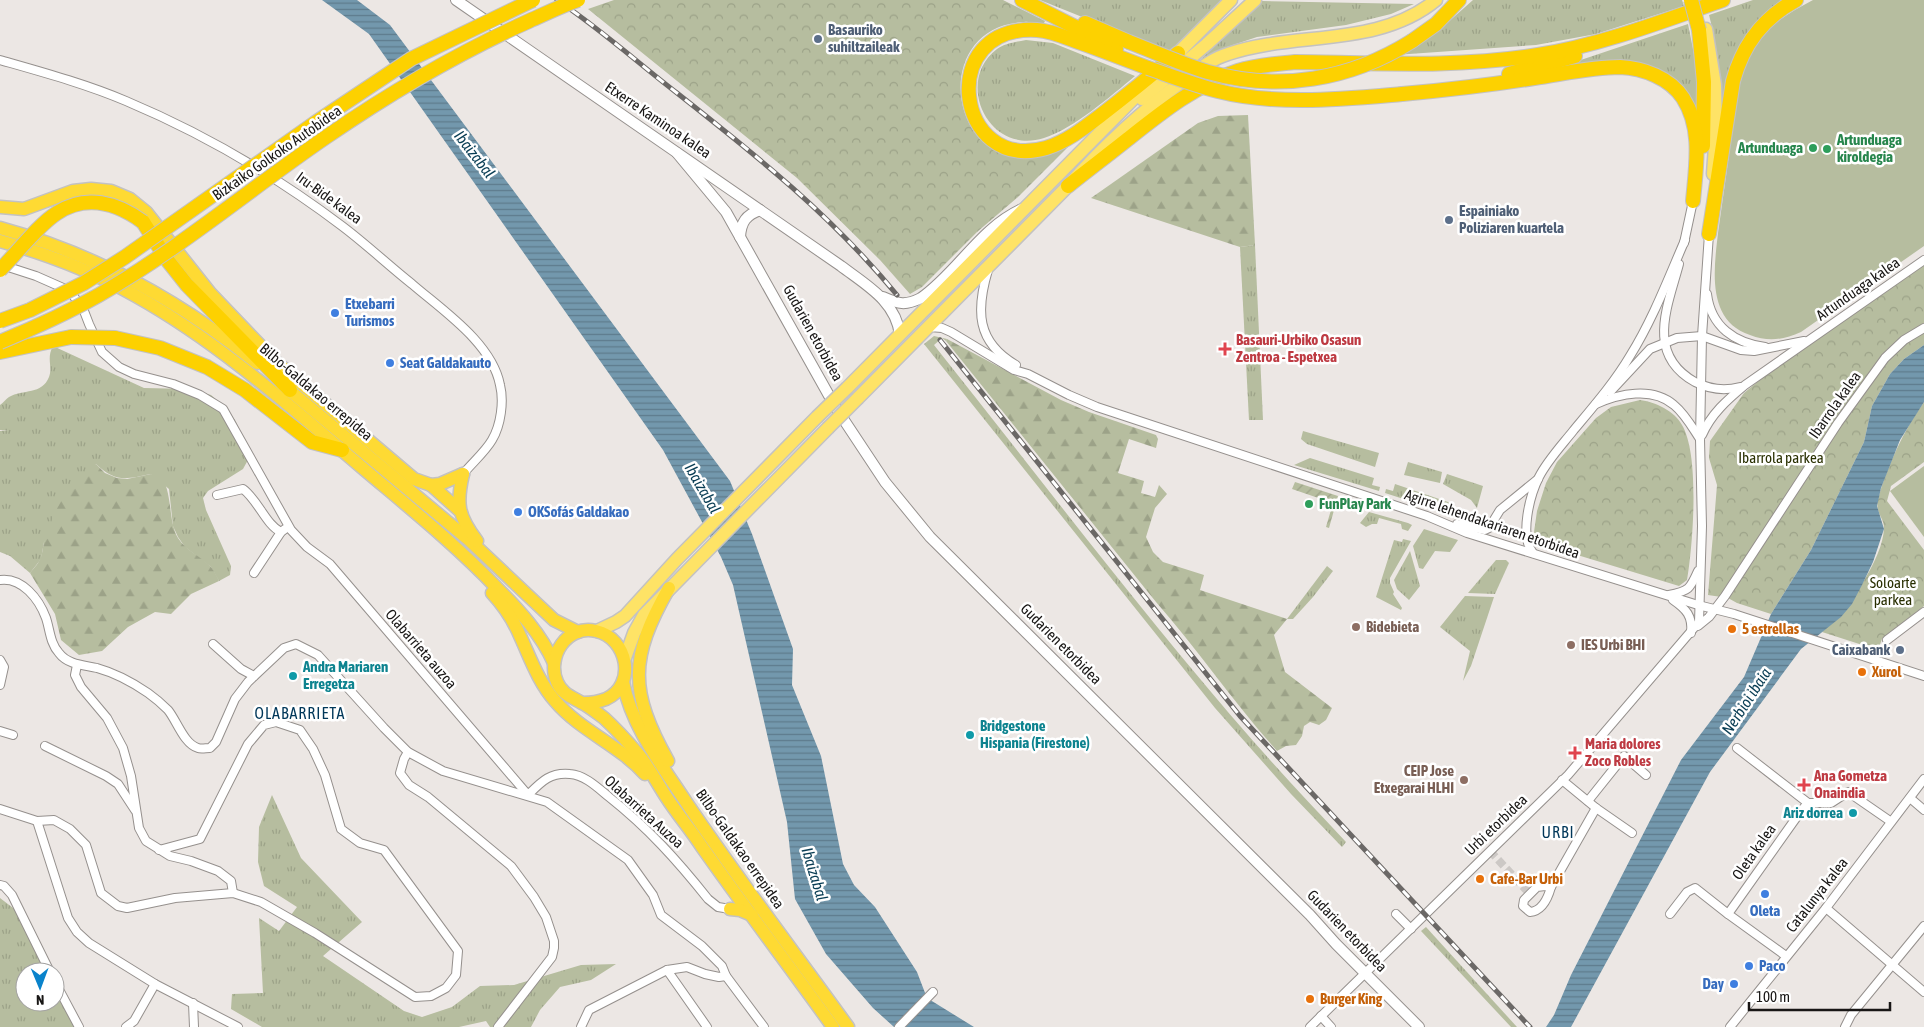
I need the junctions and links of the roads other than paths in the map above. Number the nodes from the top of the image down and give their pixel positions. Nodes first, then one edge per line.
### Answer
1 (456, 0) edge
2 (533, 0) edge
3 (578, 0) edge
4 (1022, 0) edge
5 (1029, 0) edge
6 (1232, 0) edge
7 (1255, 0) edge
8 (1436, 0) edge
9 (1460, 0) edge
10 (1691, 0) edge
11 (1698, 0) edge
12 (1723, 0) edge
13 (1796, 0) edge
14 (1683, 14) junction
15 (1702, 29) junction
16 (1178, 53) junction
17 (0, 60) edge
18 (1148, 68) junction
19 (1402, 94) junction
20 (1089, 144) junction
21 (677, 152) junction
22 (1068, 186) junction
23 (735, 192) junction
24 (1693, 201) junction
25 (0, 206) edge
26 (1027, 206) junction
27 (760, 210) junction
28 (726, 212) junction
29 (0, 228) edge
30 (1709, 234) junction
31 (740, 237) junction
32 (1685, 240) junction
33 (0, 241) edge
34 (1924, 260) edge
35 (0, 264) edge
36 (989, 266) junction
37 (0, 270) edge
38 (1705, 274) junction
39 (880, 296) junction
40 (0, 321) edge
41 (928, 327) junction
42 (1924, 328) edge
43 (900, 334) junction
44 (1702, 336) junction
45 (1808, 340) junction
46 (0, 342) edge
47 (1664, 342) junction
48 (1775, 348) junction
49 (0, 352) edge
50 (1028, 374) junction
51 (1701, 385) junction
52 (1745, 385) junction
53 (290, 390) junction
54 (1599, 402) junction
55 (1700, 439) junction
56 (342, 450) junction
57 (463, 474) junction
58 (1539, 477) junction
59 (431, 486) junction
60 (217, 496) dead end
61 (459, 510) junction
62 (1426, 516) junction
63 (288, 527) junction
64 (1489, 528) junction
65 (281, 532) junction
66 (1495, 542) junction
67 (1533, 553) junction
68 (494, 562) junction
69 (473, 563) junction
70 (1700, 567) junction
71 (254, 573) dead end
72 (0, 580) edge
73 (669, 588) junction
74 (1668, 596) junction
75 (1698, 605) junction
76 (1715, 609) junction
77 (1924, 612) edge
78 (597, 631) junction
79 (578, 632) junction
80 (1691, 632) junction
81 (1887, 640) dead end
82 (213, 644) dead end
83 (625, 658) junction
84 (0, 660) edge
85 (554, 663) junction
86 (77, 665) junction
87 (254, 676) junction
88 (1924, 676) edge
89 (623, 682) junction
90 (0, 685) edge
91 (584, 703) junction
92 (0, 731) edge
93 (13, 735) dead end
94 (45, 746) dead end
95 (1737, 748) dead end
96 (408, 752) junction
97 (1646, 775) dead end
98 (1924, 779) edge
99 (1562, 780) junction
100 (528, 795) junction
101 (1910, 798) junction
102 (668, 800) junction
103 (1588, 801) junction
104 (1808, 803) junction
105 (691, 808) junction
106 (1596, 808) junction
107 (0, 809) edge
108 (1924, 810) edge
109 (136, 812) junction
110 (37, 821) junction
111 (1890, 821) junction
112 (1632, 833) dead end
113 (159, 850) junction
114 (0, 885) edge
115 (1550, 887) dead end
116 (734, 891) junction
117 (233, 893) junction
118 (1826, 908) junction
119 (730, 909) junction
120 (1396, 914) dead end
121 (1670, 914) dead end
122 (1728, 914) junction
123 (752, 916) junction
124 (1924, 926) edge
125 (1411, 929) junction
126 (1786, 956) junction
127 (45, 962) edge
128 (1893, 965) junction
129 (667, 970) junction
130 (1365, 973) junction
131 (726, 976) junction
132 (155, 984) junction
133 (933, 992) dead end
134 (1924, 992) edge
135 (65, 1001) edge
136 (193, 1003) junction
137 (1321, 1016) junction
138 (1732, 1024) edge
139 (79, 1027) edge
140 (126, 1027) edge
141 (194, 1027) edge
142 (238, 1027) edge
143 (498, 1027) edge
144 (581, 1027) edge
145 (707, 1027) edge
146 (764, 1027) edge
147 (833, 1027) edge
148 (848, 1027) edge
149 (899, 1027) edge
150 (1310, 1027) edge
151 (1331, 1027) edge
152 (1419, 1027) edge
153 (1741, 1027) edge
154 (1845, 1027) edge

1 - 21 street, Etxerre Kaminoa kalea
2 - 40 highway, Bizkaiko Golkoko Autobidea, bridge
3 - 46 highway, Bizkaiko Golkoko Autobidea, bridge
4 - 18 highway
5 - 9 highway, bridge
6 - 16 main road
7 - 20 main road
8 - 22 main road
10 - 15 highway, bridge
11 - 15 main road
12 - 14 highway
13 - 30 highway
14 - 19 highway
14 - 22 highway
15 - 24 highway
15 - 30 main road
16 - 18 highway
16 - 20 main road
17 - 57 street, Iru-Bide kalea
18 - 19 highway, bridge
19 - 24 highway
20 - 26 main road
21 - 23 street, Etxerre Kaminoa kalea
21 - 28 street, Gudarien etorbidea
22 - 36 main road
23 - 27 street, Etxerre Kaminoa kalea
23 - 28 street
24 - 32 street
25 - 59 highway
26 - 39 street
26 - 43 main road
27 - 31 street
27 - 39 street, Etxerre Kaminoa kalea
28 - 31 street, Gudarien etorbidea
29 - 53 highway, Bilbo-Galdakao errepidea
30 - 38 street
31 - 130 street, Gudarien etorbidea
32 - 47 street
32 - 54 street
33 - 56 highway, Bilbo-Galdakao errepidea
34 - 45 street, Artunduaga kalea
35 - 63 street
36 - 41 main road
36 - 50 street, Agirre lehendakariaren etorbidea
37 - 53 highway, bridge
38 - 44 street, Urbi etorbidea
38 - 48 street, Artunduaga kalea
39 - 43 street
41 - 50 street, Agirre lehendakariaren etorbidea
41 - 73 main road, bridge
42 - 76 street, Ibarrola kalea
43 - 78 main road, bridge
44 - 47 street
44 - 48 street, Artunduaga kalea
44 - 51 street, Urbi etorbidea
45 - 48 street, Artunduaga kalea
45 - 52 street, Artunduaga kalea
47 - 51 street
47 - 54 street
49 - 56 highway, bridge
50 - 62 street, Agirre lehendakariaren etorbidea
51 - 52 street, Artunduaga kalea
51 - 55 street, Urbi etorbidea
52 - 55 street, Artunduaga kalea
53 - 68 highway, Bilbo-Galdakao errepidea
54 - 55 street
54 - 58 street
55 - 70 street, Urbi etorbidea
56 - 69 highway, Bilbo-Galdakao errepidea
57 - 59 highway
57 - 61 highway
58 - 64 street
58 - 67 street
59 - 61 highway
60 - 65 street
61 - 68 highway
62 - 64 street
62 - 66 street, Agirre lehendakariaren etorbidea
63 - 65 street
63 - 100 street, Olabarrieta auzoa
64 - 66 street
65 - 71 street
66 - 67 street, Agirre lehendakariaren etorbidea
67 - 74 street, Agirre lehendakariaren etorbidea
68 - 79 highway, Bilbo-Galdakao errepidea
69 - 85 highway, Bilbo-Galdakao errepidea
69 - 102 highway, Bilbo-Galdakao errepidea
70 - 74 street, Urbi etorbidea
70 - 75 street, Urbi etorbidea
72 - 86 street
73 - 83 main road
73 - 105 highway
74 - 75 street, Agirre lehendakariaren etorbidea
74 - 80 street
75 - 76 street, Agirre lehendakariaren etorbidea
75 - 80 street, Urbi etorbidea
76 - 80 street, Urbi etorbidea
76 - 88 street, Agirre lehendakariaren etorbidea
77 - 81 street
78 - 79 highway, Bilbo-Galdakao errepidea
78 - 83 highway
79 - 85 highway
80 - 99 street, Urbi etorbidea
82 - 87 street
83 - 89 highway, Bilbo-Galdakao errepidea
84 - 90 street
85 - 91 highway, Bilbo-Galdakao errepidea
86 - 87 street, Olabarrieta auzoa
86 - 109 street
87 - 96 street, Olabarrieta auzoa
89 - 91 highway
89 - 105 highway, Bilbo-Galdakao errepidea
91 - 102 highway, Bilbo-Galdakao errepidea
92 - 93 street
94 - 109 street
95 - 104 street
96 - 100 street, Olabarrieta auzoa
96 - 143 street
97 - 103 street
98 - 101 street, Catalunya kalea
99 - 103 street
99 - 125 street, Urbi etorbidea
100 - 119 street, Olabarrieta Auzoa
100 - 131 street, Olabarrieta auzoa
101 - 108 street
101 - 111 street, Catalunya kalea
102 - 116 highway, Bilbo-Galdakao errepidea
103 - 106 street
104 - 111 street
104 - 122 street, Oleta kalea
105 - 148 highway, Bilbo-Galdakao errepidea
106 - 112 street
106 - 115 street
107 - 110 street
109 - 113 street
110 - 117 street
110 - 132 street
111 - 118 street, Catalunya kalea
113 - 117 street
113 - 117 street
114 - 127 street
116 - 119 highway
116 - 123 highway, Bilbo-Galdakao errepidea
118 - 126 street, Catalunya kalea
118 - 128 street
119 - 123 highway
120 - 125 street
121 - 122 street
122 - 126 street
123 - 147 highway, Bilbo-Galdakao errepidea
124 - 128 street
125 - 130 street, Urbi etorbidea
126 - 138 street, Catalunya kalea
128 - 134 street
128 - 154 street
129 - 131 street
129 - 144 street
129 - 145 street
130 - 137 street, Urbi etorbidea
130 - 152 street, Gudarien etorbidea
131 - 146 street, Olabarrieta auzoa
132 - 136 street
132 - 140 street
133 - 149 street
135 - 139 street
136 - 141 street
136 - 142 street
137 - 150 street, Urbi etorbidea
137 - 151 street
138 - 153 street

